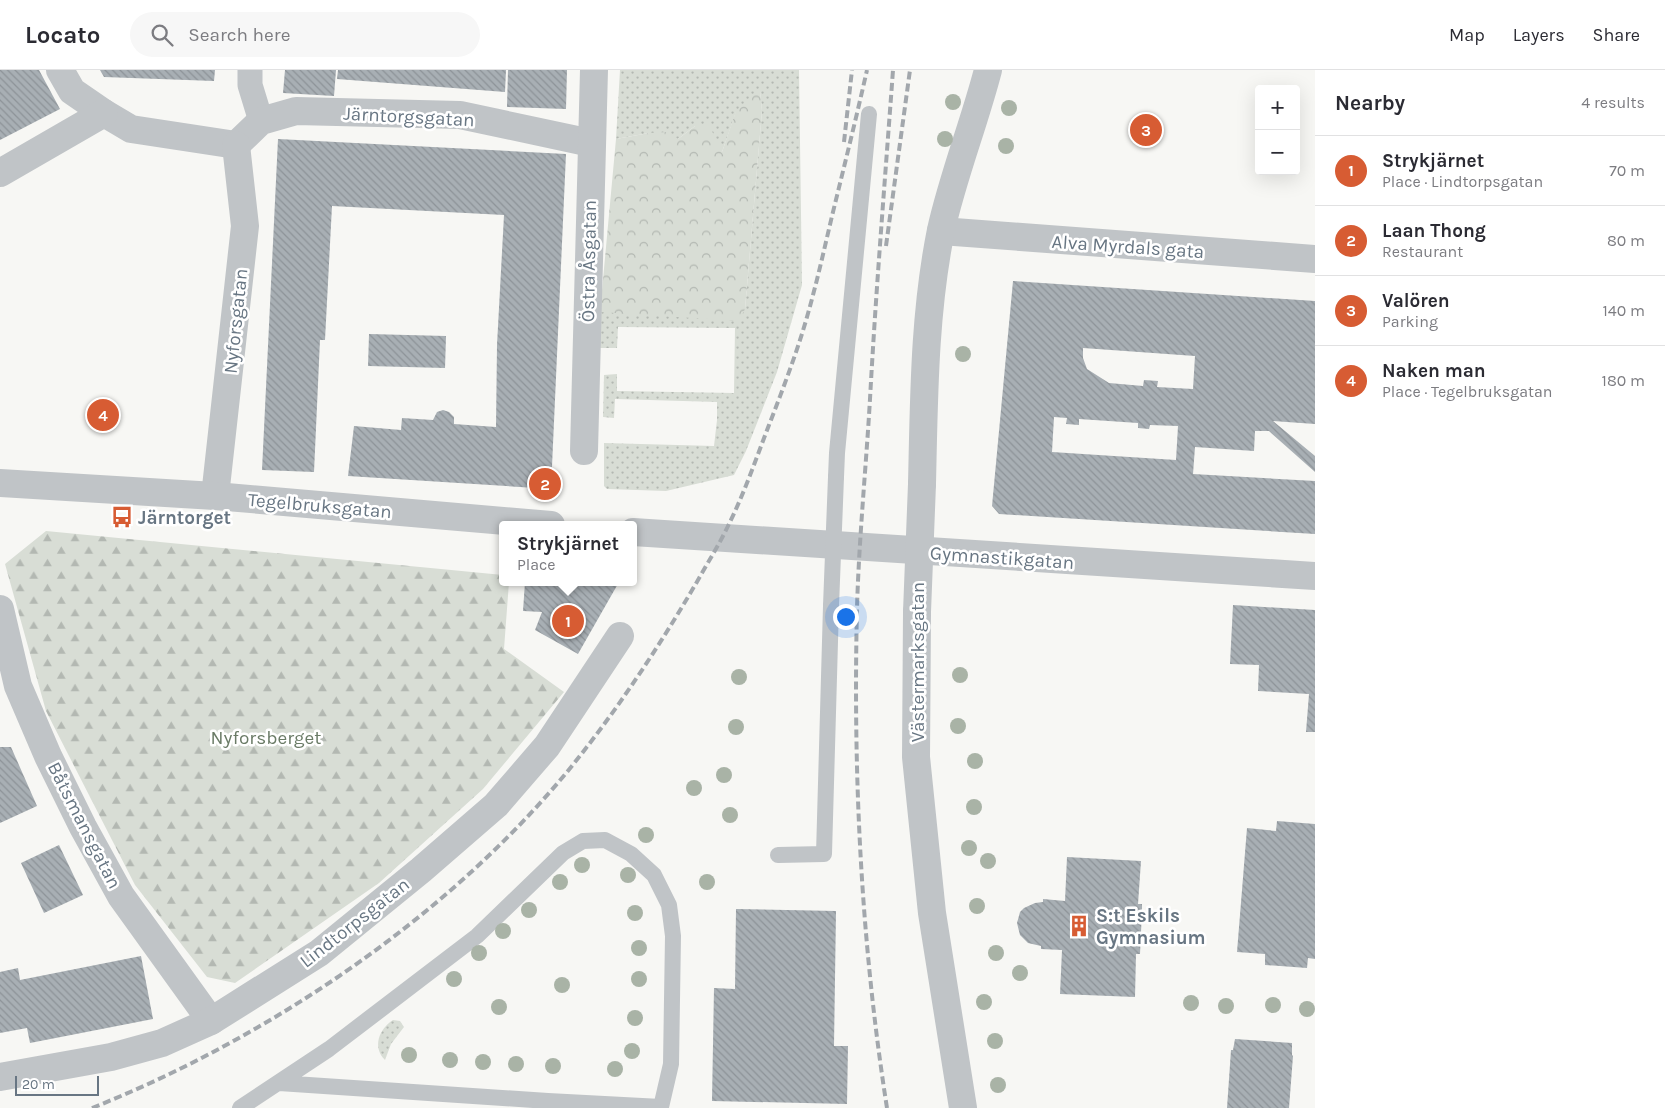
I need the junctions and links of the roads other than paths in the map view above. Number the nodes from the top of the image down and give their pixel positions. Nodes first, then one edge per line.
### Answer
1 (60, 70) edge
2 (250, 70) edge
3 (594, 70) edge
4 (988, 70) edge
5 (104, 113) junction
6 (869, 114) dead end
7 (261, 120) junction
8 (591, 143) junction
9 (236, 145) junction
10 (0, 173) edge
11 (941, 231) junction
12 (1315, 259) edge
13 (584, 451) dead end
14 (0, 483) edge
15 (215, 496) junction
16 (505, 521) edge
17 (637, 532) edge
18 (1315, 576) edge
19 (0, 609) edge
20 (620, 636) dead end
21 (778, 855) dead end
22 (211, 1021) junction
23 (0, 1077) edge
24 (279, 1083) junction
25 (240, 1108) edge
26 (963, 1108) edge

1 - 5 street
2 - 7 street
3 - 8 street, Östra Åsgatan
4 - 11 street, Västermarksgatan
5 - 9 street
5 - 10 street
6 - 21 lane, bridge
7 - 8 street, Järntorgsgatan
7 - 9 street
8 - 13 street, Östra Åsgatan
9 - 15 street, Nyforsgatan
11 - 12 street, Alva Myrdals gata
11 - 26 street, Västermarksgatan, bridge
14 - 15 street, Tegelbruksgatan
15 - 16 street, Tegelbruksgatan
17 - 18 street, Gymnastikgatan
19 - 22 street, Båtsmansgatan
20 - 22 street, Lindtorpsgatan
22 - 23 street, Lindtorpsgatan
24 - 24 lane
24 - 25 lane

